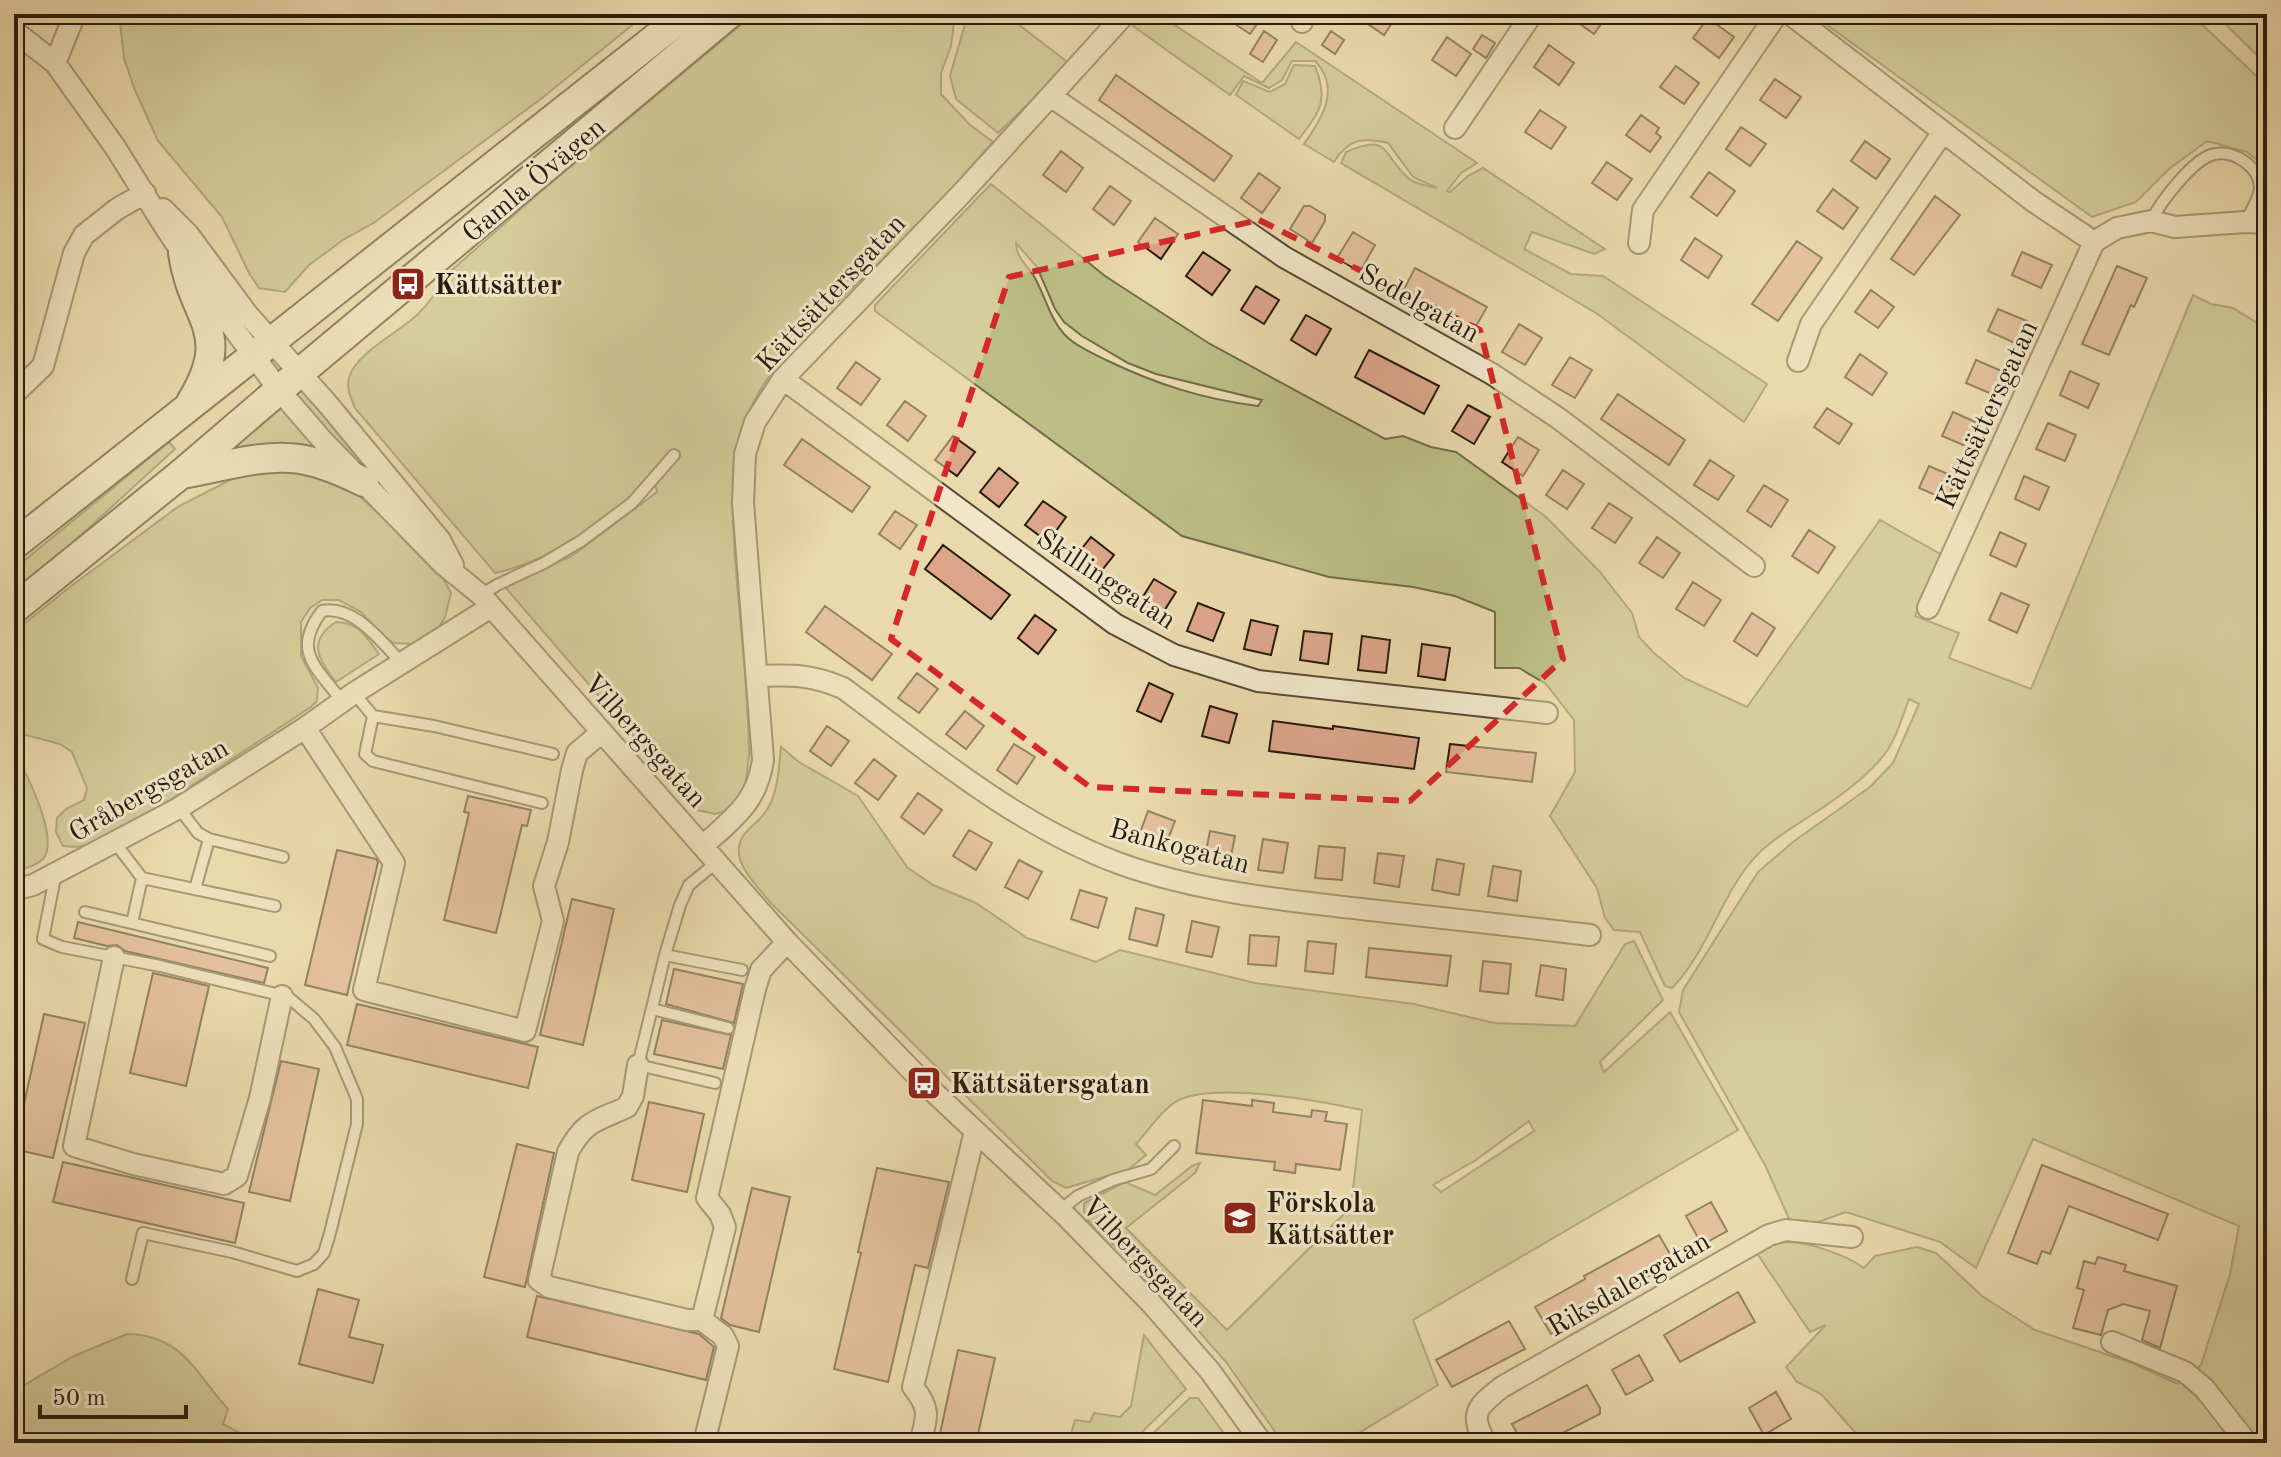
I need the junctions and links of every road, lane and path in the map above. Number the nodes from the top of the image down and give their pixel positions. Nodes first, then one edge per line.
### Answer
1 (75, 14) edge
2 (686, 14) edge
3 (729, 14) edge
4 (1125, 14) edge
5 (1532, 14) edge
6 (1777, 14) edge
7 (1790, 14) edge
8 (14, 31) edge
9 (55, 63) junction
10 (1052, 97) junction
11 (1455, 128) dead end
12 (1943, 132) junction
13 (145, 193) junction
14 (2151, 221) junction
15 (2245, 222) junction
16 (2267, 223) edge
17 (2094, 242) junction
18 (1639, 243) dead end
19 (183, 253) junction
20 (263, 350) junction
21 (1798, 361) dead end
22 (783, 379) junction
23 (289, 382) junction
24 (14, 394) edge
25 (186, 409) junction
26 (674, 455) dead end
27 (181, 474) junction
28 (364, 482) junction
29 (14, 545) edge
30 (1754, 566) dead end
31 (461, 578) junction
32 (486, 601) junction
33 (1928, 608) dead end
34 (14, 609) edge
35 (403, 664) junction
36 (757, 676) junction
37 (348, 697) junction
38 (1547, 713) dead end
39 (373, 716) junction
40 (305, 728) junction
41 (602, 732) junction
42 (553, 754) dead end
43 (542, 803) dead end
44 (179, 808) junction
45 (209, 839) junction
46 (116, 844) junction
47 (703, 846) junction
48 (283, 857) dead end
49 (717, 862) junction
50 (56, 872) junction
51 (142, 878) junction
52 (195, 889) junction
53 (14, 890) edge
54 (275, 906) dead end
55 (85, 912) dead end
56 (132, 923) junction
57 (1590, 935) dead end
58 (787, 942) junction
59 (665, 955) junction
60 (270, 956) dead end
61 (114, 957) junction
62 (742, 970) dead end
63 (282, 996) junction
64 (652, 1009) junction
65 (728, 1028) dead end
66 (638, 1065) junction
67 (715, 1083) dead end
68 (975, 1131) junction
69 (1174, 1146) dead end
70 (1059, 1211) junction
71 (1852, 1237) dead end
72 (132, 1279) dead end
73 (702, 1320) junction
74 (2112, 1342) dead end
75 (704, 1443) edge
76 (920, 1443) edge
77 (1262, 1443) edge
78 (1486, 1443) edge
79 (2247, 1443) edge

1 - 9 street
2 - 20 main road, Gamla Övägen
3 - 23 main road, Gamla Övägen
4 - 10 street, Kättsättersgatan
5 - 11 street
6 - 18 street
7 - 12 street
8 - 9 street
9 - 13 street
10 - 22 street, Kättsättersgatan
10 - 30 street, Sedelgatan
12 - 17 street
12 - 21 street
13 - 19 street
13 - 20 street
13 - 24 street
14 - 15 street
14 - 15 lane
14 - 17 street
15 - 16 street
17 - 33 street, Kättsättersgatan
19 - 20 street
19 - 25 main road
20 - 23 street
20 - 25 main road, Gamla Övägen
22 - 36 street, Kättsättersgatan
22 - 38 street, Skillinggatan
23 - 27 main road, Gamla Övägen
23 - 28 street, Vilbergsgatan
23 - 31 street, Vilbergsgatan
25 - 29 main road, Gamla Övägen
26 - 32 lane
27 - 28 main road
27 - 34 main road, Gamla Övägen
28 - 31 street, Vilbergsgatan
31 - 32 street, Vilbergsgatan
32 - 35 street, Gråbergsgatan
32 - 41 street, Vilbergsgatan
35 - 37 street, Gråbergsgatan
35 - 37 lane
36 - 47 street, Kättsättersgatan
36 - 57 street, Bankogatan
37 - 39 lane
37 - 40 street, Gråbergsgatan
39 - 42 lane
39 - 43 lane
40 - 41 street
40 - 44 street, Gråbergsgatan
41 - 47 street, Vilbergsgatan
44 - 45 lane
44 - 46 street, Gråbergsgatan
45 - 48 lane
45 - 52 lane
46 - 50 street, Gråbergsgatan
46 - 51 lane
47 - 49 street, Vilbergsgatan
49 - 58 street, Vilbergsgatan
49 - 59 lane
50 - 53 street, Gråbergsgatan
50 - 61 lane
51 - 52 lane
51 - 56 lane
52 - 54 lane
55 - 56 lane
56 - 60 lane
58 - 68 street, Vilbergsgatan
58 - 73 street
59 - 62 lane
59 - 64 lane
61 - 63 lane
61 - 63 street
63 - 72 lane
64 - 65 lane
64 - 66 lane
66 - 67 lane
66 - 73 street
68 - 70 street, Vilbergsgatan
68 - 76 street
69 - 70 lane
70 - 77 street, Vilbergsgatan
71 - 78 street, Riksdalergatan
73 - 75 street
74 - 79 street

